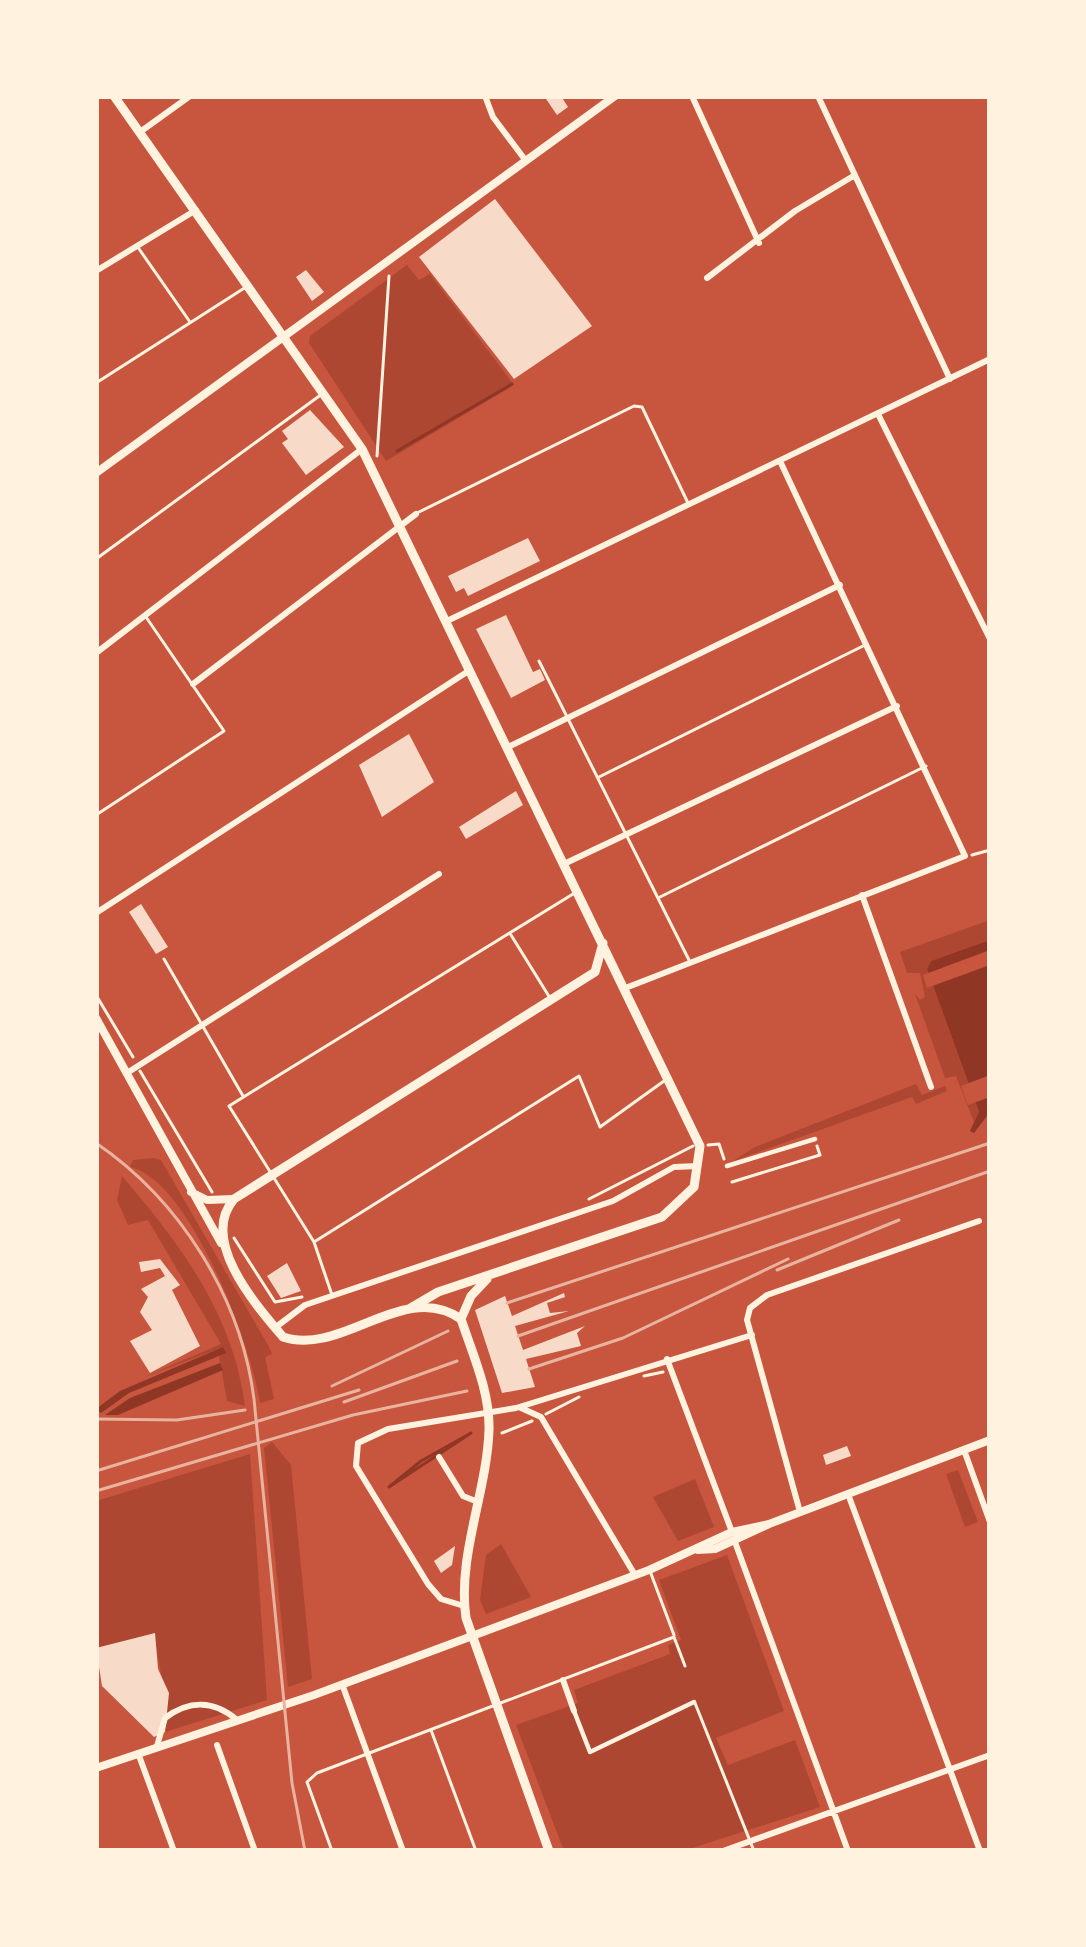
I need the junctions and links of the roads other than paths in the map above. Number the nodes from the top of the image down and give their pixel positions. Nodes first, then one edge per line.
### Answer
1 (115, 96) edge
2 (190, 96) edge
3 (485, 96) edge
4 (615, 96) edge
5 (692, 96) edge
6 (818, 96) edge
7 (140, 132) junction
8 (526, 160) junction
9 (855, 175) junction
10 (196, 210) junction
11 (759, 243) junction
12 (137, 246) junction
13 (96, 272) edge
14 (706, 278) dead end
15 (249, 285) junction
16 (191, 323) junction
17 (284, 338) junction
18 (990, 359) edge
19 (950, 379) junction
20 (96, 383) edge
21 (324, 393) junction
22 (878, 414) junction
23 (362, 448) junction
24 (780, 460) junction
25 (96, 473) edge
26 (689, 504) junction
27 (416, 514) joint
28 (399, 525) junction
29 (96, 560) edge
30 (840, 585) junction
31 (145, 616) junction
32 (446, 622) junction
33 (990, 639) edge
34 (868, 644) junction
35 (96, 653) edge
36 (538, 661) dead end
37 (470, 670) junction
38 (193, 684) junction
39 (897, 706) junction
40 (568, 719) junction
41 (508, 747) junction
42 (926, 766) junction
43 (597, 777) junction
44 (96, 815) edge
45 (626, 836) junction
46 (566, 863) junction
47 (439, 874) dead end
48 (580, 890) junction
49 (862, 895) junction
50 (658, 898) junction
51 (96, 913) edge
52 (510, 933) junction
53 (603, 938) junction
54 (164, 959) dead end
55 (691, 963) junction
56 (595, 972) junction
57 (627, 985) junction
58 (550, 1000) junction
59 (96, 1018) edge
60 (203, 1025) junction
61 (128, 1073) junction
62 (671, 1077) junction
63 (931, 1087) dead end
64 (244, 1097) junction
65 (814, 1138) road end
66 (701, 1166) junction
67 (727, 1166) road end
68 (272, 1174) junction
69 (190, 1192) junction
70 (234, 1199) junction
71 (979, 1221) dead end
72 (314, 1242) junction
73 (221, 1243) junction
74 (492, 1276) junction
75 (332, 1295) junction
76 (409, 1310) junction
77 (461, 1319) junction
78 (275, 1328) junction
79 (752, 1335) junction
80 (667, 1359) junction
81 (516, 1408) junction
82 (489, 1414) junction
83 (990, 1440) edge
84 (964, 1450) junction
85 (439, 1457) dead end
86 (848, 1494) junction
87 (478, 1502) junction
88 (800, 1512) junction
89 (990, 1522) edge
90 (734, 1537) junction
91 (649, 1570) junction
92 (635, 1575) junction
93 (464, 1606) junction
94 (470, 1636) junction
95 (674, 1637) junction
96 (685, 1666) dead end
97 (563, 1680) junction
98 (342, 1684) junction
99 (694, 1702) joint
100 (496, 1707) junction
101 (574, 1711) joint
102 (237, 1720) junction
103 (430, 1730) junction
104 (217, 1745) dead end
105 (157, 1746) junction
106 (138, 1753) junction
107 (367, 1753) junction
108 (990, 1755) edge
109 (96, 1768) edge
110 (950, 1770) junction
111 (835, 1812) junction
112 (751, 1841) junction
113 (174, 1851) edge
114 (255, 1851) edge
115 (332, 1851) edge
116 (403, 1851) edge
117 (476, 1851) edge
118 (549, 1851) edge
119 (724, 1851) edge
120 (754, 1851) edge
121 (848, 1851) edge
122 (980, 1851) edge

1 - 7 main road
2 - 7 street
3 - 8 street
4 - 8 main road
5 - 11 street
6 - 9 street
7 - 10 main road
8 - 17 main road
9 - 11 street
9 - 19 street
10 - 12 street
10 - 15 main road
11 - 14 street
12 - 13 street
12 - 16 lane
15 - 16 lane
15 - 17 main road
16 - 20 lane
17 - 21 main road
17 - 25 main road
18 - 19 street
19 - 22 street
21 - 23 main road
21 - 29 lane
22 - 24 street
22 - 33 street
23 - 28 main road
23 - 31 street
24 - 26 street
24 - 30 street
26 - 27 lane
26 - 32 street
27 - 28 street
28 - 32 main road
28 - 38 street
30 - 34 street
30 - 40 street
31 - 35 street
31 - 38 lane
32 - 37 main road
34 - 39 street
34 - 43 lane
36 - 40 lane
37 - 41 main road
37 - 51 street
38 - 44 lane
39 - 42 street
39 - 45 street
40 - 41 street
40 - 43 lane
41 - 46 main road
42 - 49 street
42 - 50 lane
43 - 45 lane
45 - 46 street
45 - 50 lane
46 - 48 main road
47 - 60 street
48 - 52 lane
48 - 53 main road
49 - 55 street
49 - 63 street
50 - 55 lane
52 - 58 lane
52 - 64 lane
53 - 56 main road
53 - 57 main road
54 - 60 lane
55 - 57 street
56 - 57 main road
56 - 58 main road
57 - 62 main road
58 - 68 main road
59 - 61 main road
60 - 61 street
60 - 64 lane
61 - 69 main road
62 - 66 main road
62 - 72 lane
64 - 68 lane
65 - 67 street
66 - 74 main road
66 - 75 street
68 - 70 main road
68 - 72 lane
69 - 70 main road
69 - 73 main road
70 - 73 main road
71 - 79 street
72 - 75 lane
73 - 78 main road
74 - 76 main road
74 - 77 main road
75 - 78 street
76 - 77 main road
76 - 78 main road
77 - 82 main road
79 - 80 street
79 - 88 street
80 - 81 street
80 - 90 street
81 - 82 street
81 - 92 street
82 - 87 main road
82 - 93 street
83 - 84 main road
84 - 86 main road
84 - 89 street
85 - 87 street
86 - 88 main road
86 - 110 street
87 - 93 main road
88 - 90 main road
90 - 91 main road
90 - 111 street
91 - 92 main road
91 - 95 lane
92 - 94 main road
93 - 94 main road
94 - 98 main road
94 - 100 main road
95 - 96 lane
95 - 97 lane
97 - 100 lane
97 - 101 street
98 - 102 main road
98 - 107 street
99 - 101 street
99 - 112 lane
100 - 103 lane
100 - 118 main road
102 - 105 main road
102 - 105 street
103 - 107 lane
103 - 117 lane
104 - 114 street
105 - 106 main road
106 - 109 main road
106 - 113 street
107 - 115 lane
107 - 116 street
108 - 110 street
110 - 111 street
110 - 122 street
111 - 112 street
111 - 121 street
112 - 119 street
112 - 120 lane

